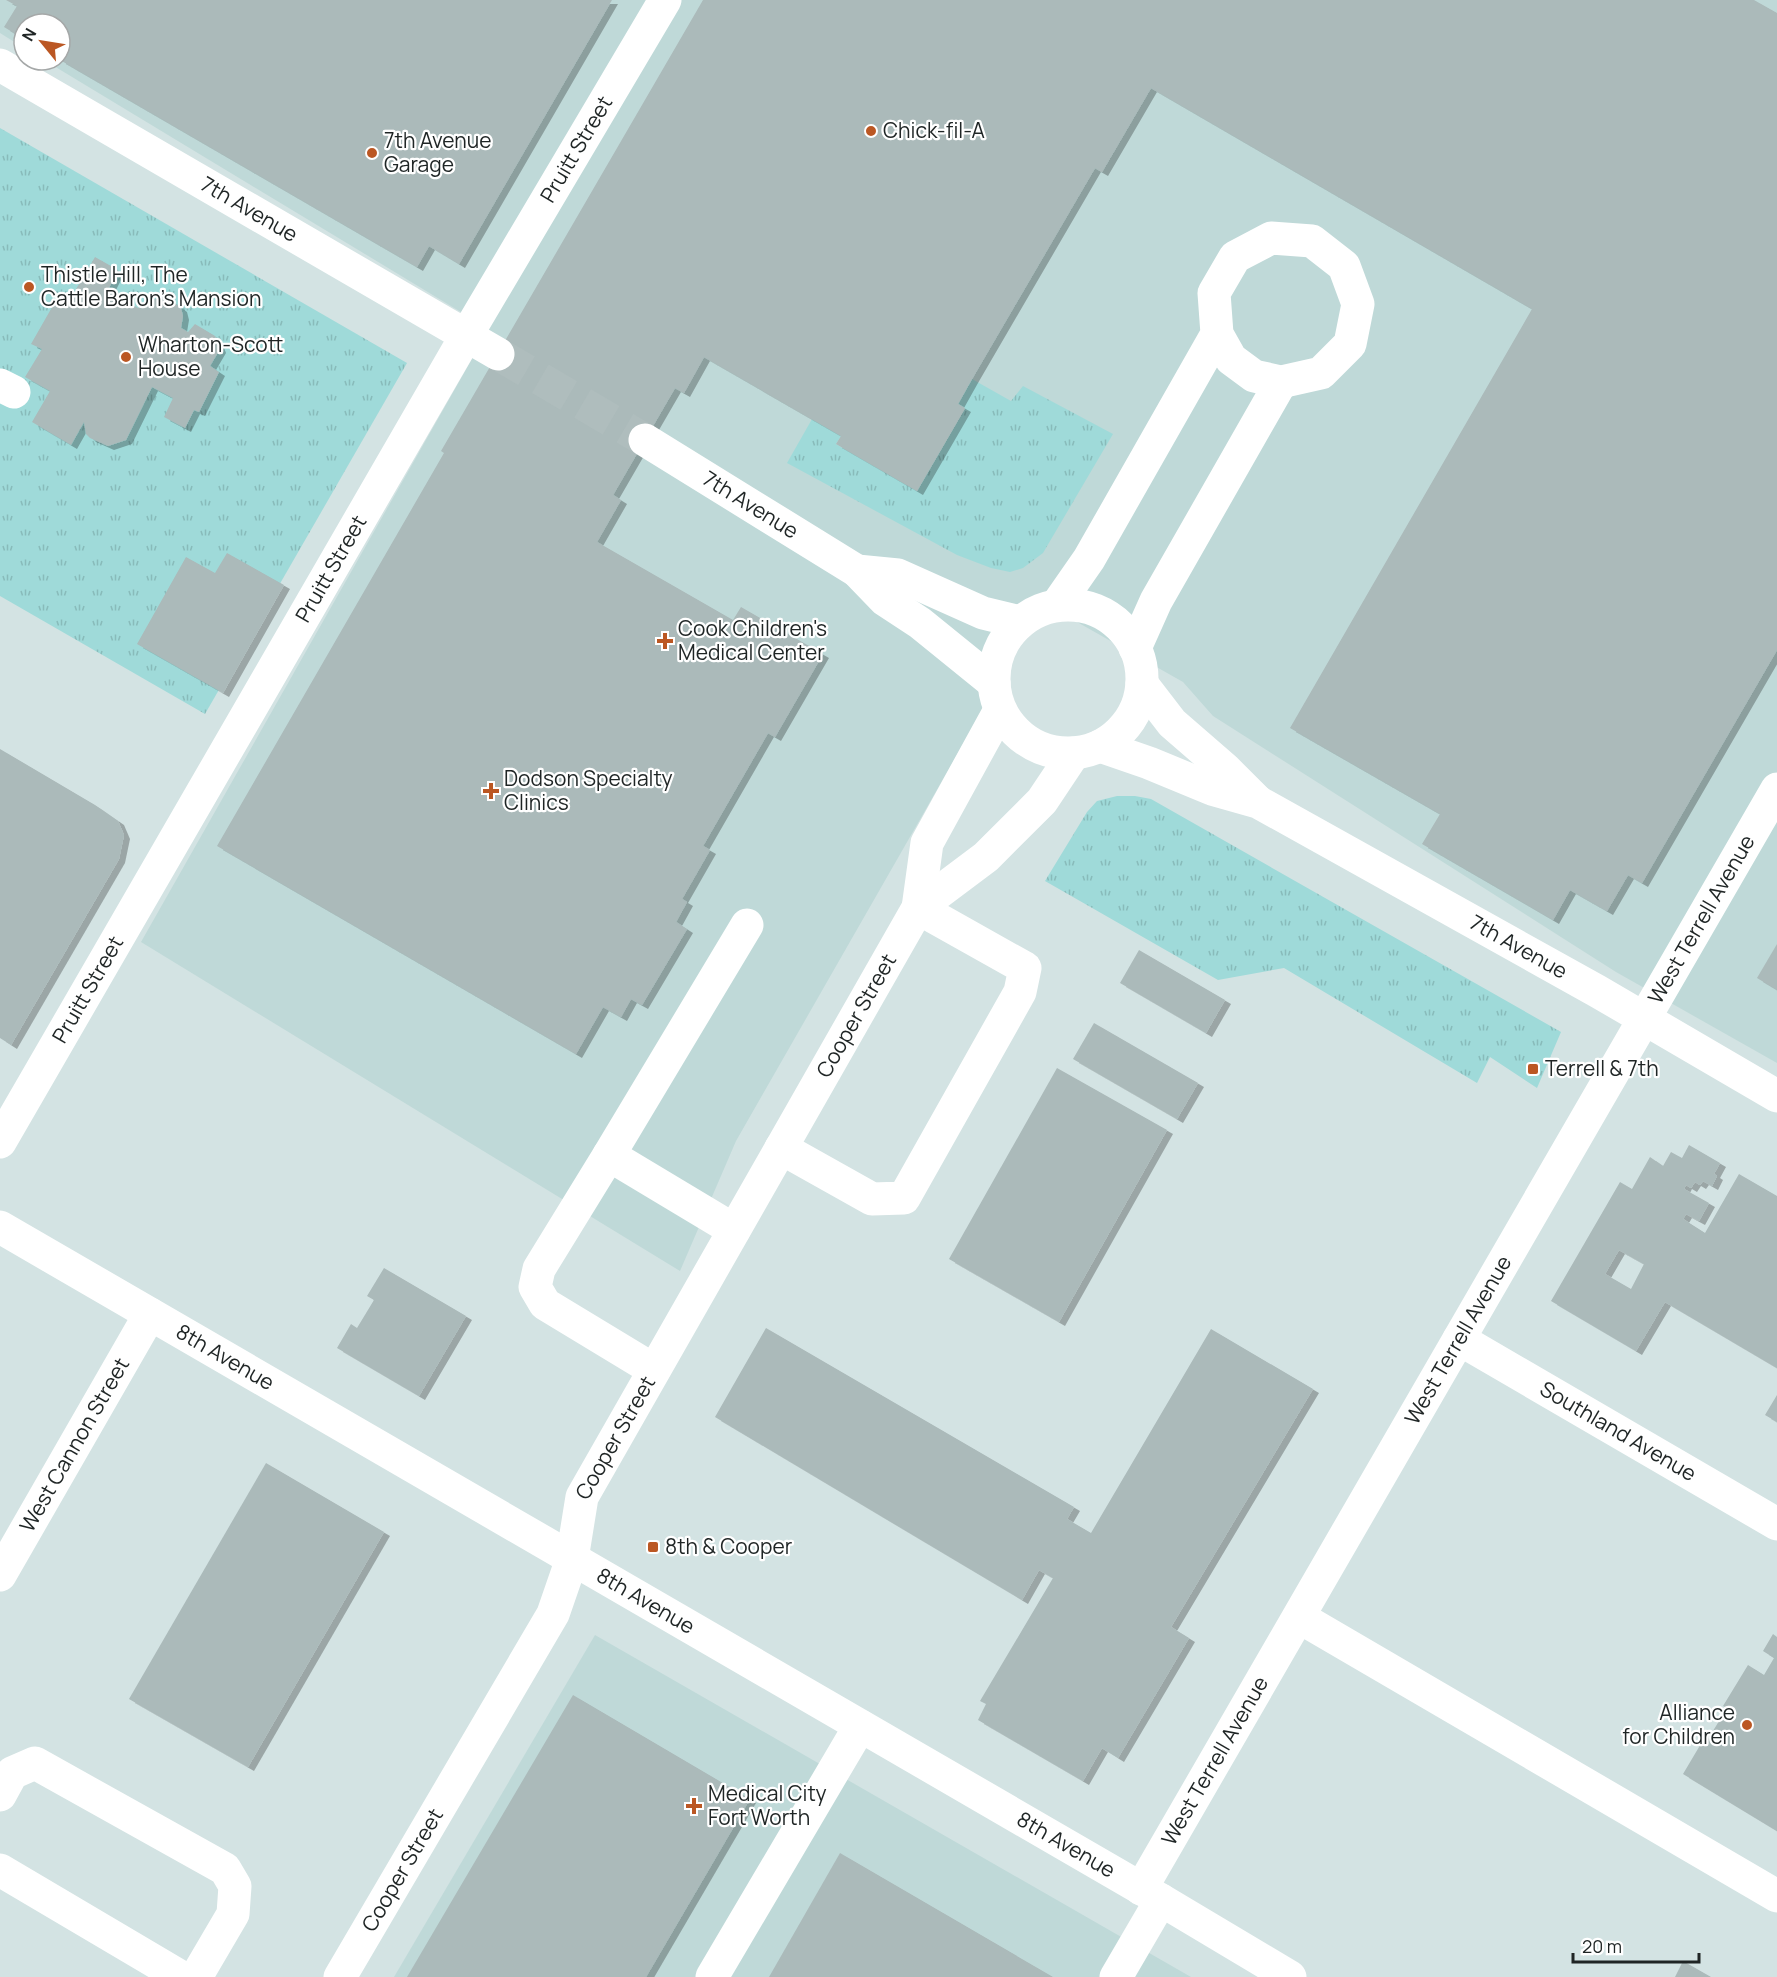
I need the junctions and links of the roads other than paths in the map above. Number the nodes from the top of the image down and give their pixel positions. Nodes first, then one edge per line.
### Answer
1 (665, 0) edge
2 (0, 65) edge
3 (1216, 333) junction
4 (466, 336) junction
5 (498, 354) tunnel mouth
6 (1281, 382) junction
7 (645, 440) tunnel mouth
8 (856, 571) junction
9 (1057, 605) junction
10 (1020, 622) junction
11 (1135, 648) junction
12 (1142, 684) junction
13 (997, 696) junction
14 (1087, 750) junction
15 (1777, 789) edge
16 (1258, 802) junction
17 (918, 908) junction
18 (747, 925) dead end
19 (1645, 1018) junction
20 (1777, 1096) edge
21 (0, 1142) edge
22 (781, 1148) junction
23 (609, 1155) junction
24 (0, 1227) edge
25 (734, 1230) junction
26 (150, 1314) junction
27 (1459, 1340) junction
28 (654, 1370) junction
29 (1777, 1524) edge
30 (572, 1559) junction
31 (0, 1575) edge
32 (1299, 1617) junction
33 (860, 1726) junction
34 (0, 1795) edge
35 (0, 1870) edge
36 (1151, 1895) junction
37 (1777, 1896) edge
38 (181, 1977) edge
39 (196, 1977) edge
40 (340, 1977) edge
41 (712, 1977) edge
42 (1116, 1977) edge
43 (1290, 1977) edge

1 - 4 street, Pruitt Street
2 - 4 street, 7th Avenue
3 - 6 street
3 - 6 street
3 - 9 street
4 - 5 street, 7th Avenue
4 - 21 street, Pruitt Street
6 - 11 street
7 - 8 street, 7th Avenue
8 - 10 street, 7th Avenue
8 - 13 street, 7th Avenue
9 - 10 street, 7th Avenue
9 - 11 street, 7th Avenue
10 - 13 street, 7th Avenue
11 - 12 street, 7th Avenue
12 - 14 street, 7th Avenue
12 - 16 street, 7th Avenue
13 - 14 street, 7th Avenue
13 - 17 street, Cooper Street
14 - 16 street, 7th Avenue
14 - 17 street, Cooper Street
15 - 19 street, West Terrell Avenue
16 - 19 street, 7th Avenue
17 - 22 street, Cooper Street
17 - 22 street
18 - 23 street
19 - 20 street, 7th Avenue
19 - 27 street, West Terrell Avenue
22 - 25 street, Cooper Street
23 - 25 street
23 - 28 street
24 - 26 street, 8th Avenue
25 - 28 street, Cooper Street
26 - 30 street, 8th Avenue
26 - 31 street, West Cannon Street
27 - 29 street, Southland Avenue
27 - 32 street, West Terrell Avenue
28 - 30 street, Cooper Street
30 - 33 street, 8th Avenue
30 - 40 street, Cooper Street
32 - 36 street, West Terrell Avenue
32 - 37 street
33 - 36 street, 8th Avenue
33 - 41 street
34 - 39 street
35 - 38 street
36 - 42 street, West Terrell Avenue
36 - 43 street, 8th Avenue

